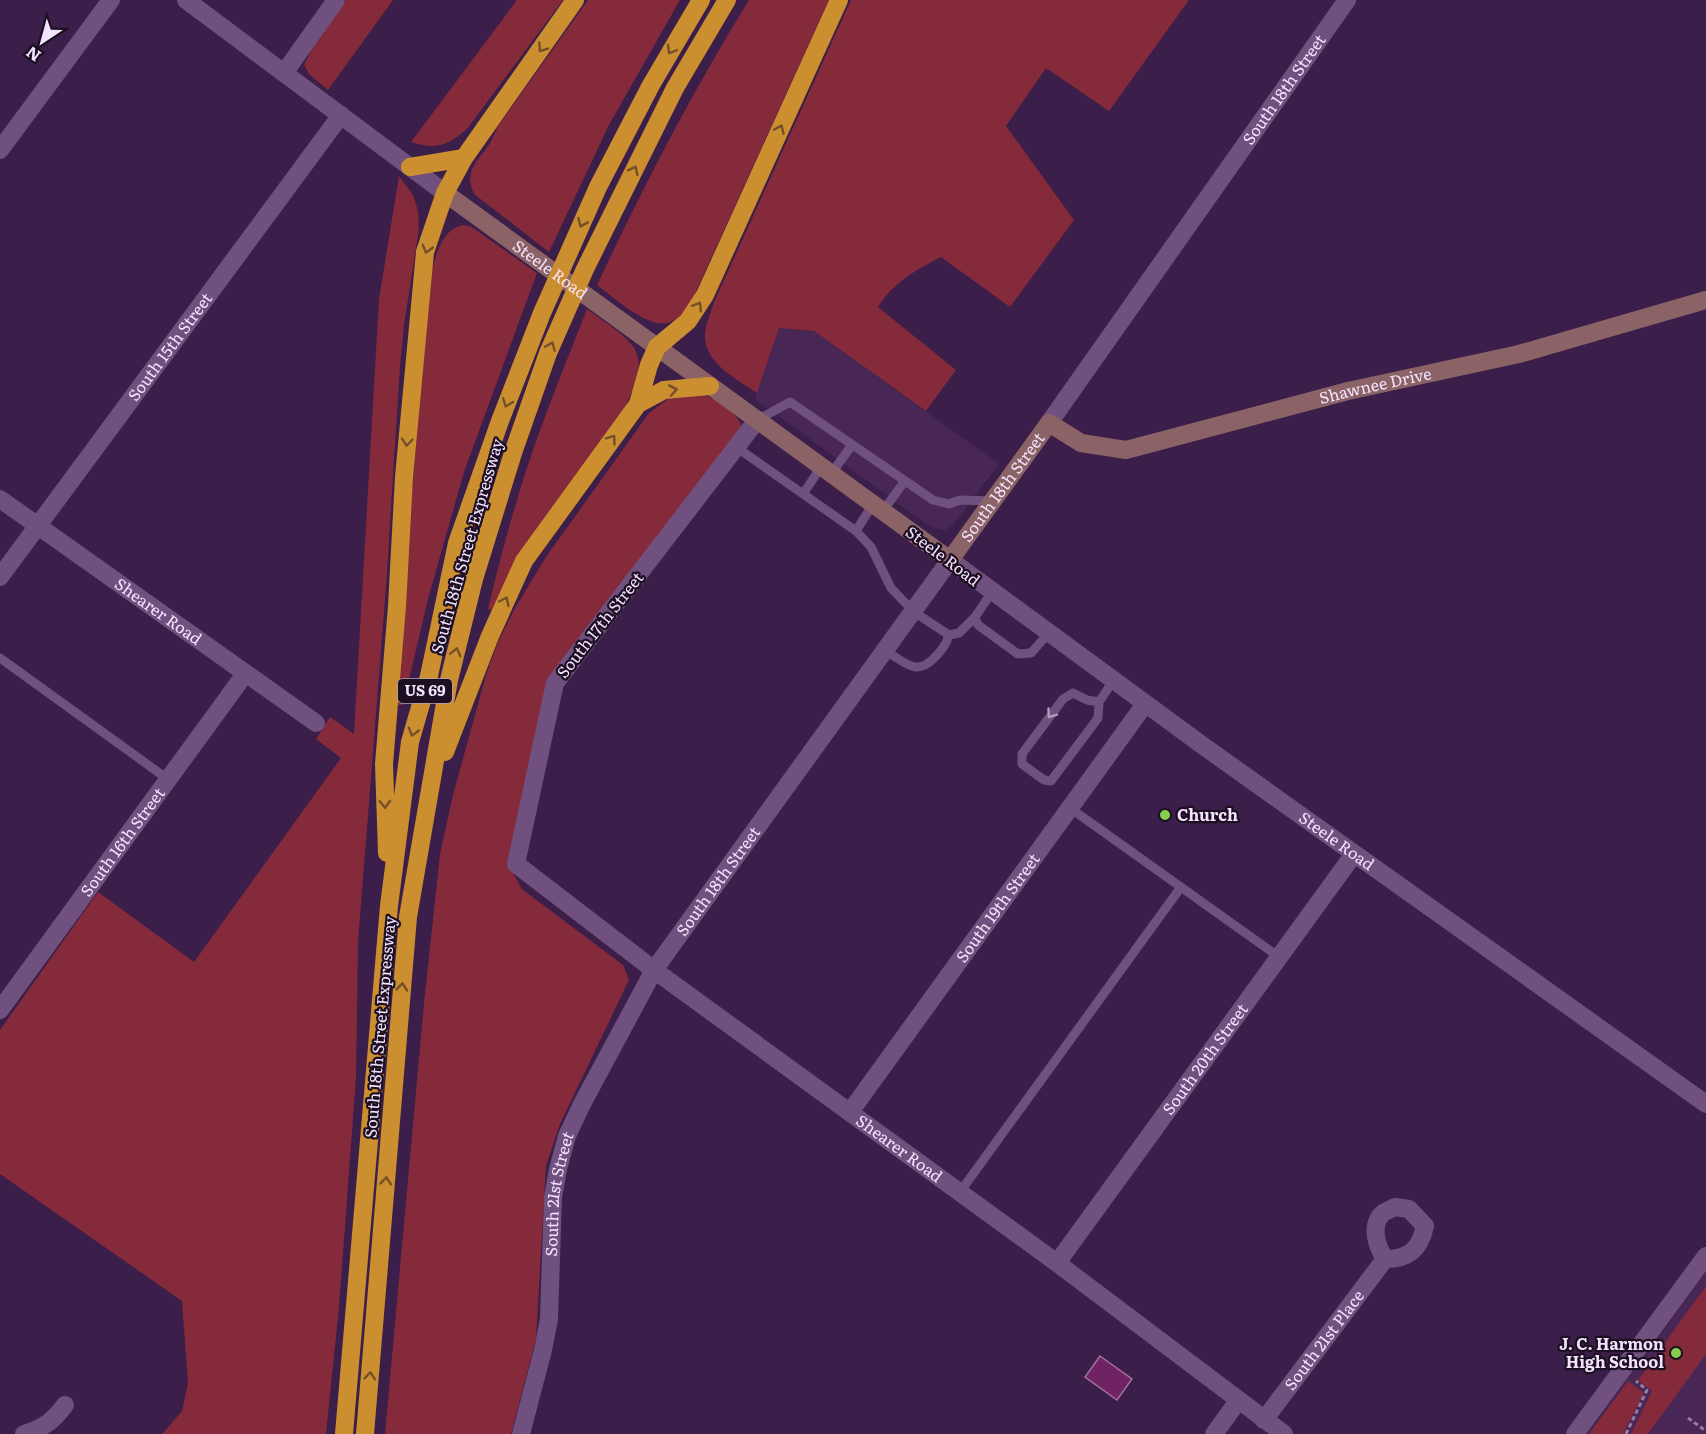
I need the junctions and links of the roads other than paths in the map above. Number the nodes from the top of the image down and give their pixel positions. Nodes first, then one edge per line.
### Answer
1 (111, 0) edge
2 (186, 0) edge
3 (336, 0) edge
4 (575, 0) edge
5 (701, 0) edge
6 (727, 0) edge
7 (839, 0) edge
8 (1347, 0) edge
9 (284, 73) junction
10 (341, 115) junction
11 (0, 150) edge
12 (464, 158) junction
13 (410, 167) junction
14 (445, 193) junction
15 (1706, 300) edge
16 (657, 347) junction
17 (710, 386) junction
18 (638, 404) junction
19 (757, 420) junction
20 (1049, 423) junction
21 (852, 445) junction
22 (736, 447) junction
23 (826, 470) junction
24 (904, 482) junction
25 (803, 494) junction
26 (0, 499) edge
27 (993, 501) junction
28 (878, 508) junction
29 (39, 526) junction
30 (856, 531) junction
31 (950, 560) junction
32 (0, 577) edge
33 (992, 592) junction
34 (914, 612) junction
35 (975, 616) junction
36 (950, 634) junction
37 (1048, 634) junction
38 (886, 651) junction
39 (0, 658) edge
40 (245, 674) junction
41 (1113, 681) junction
42 (1099, 702) junction
43 (1145, 704) junction
44 (316, 723) dead end
45 (169, 780) junction
46 (430, 793) junction
47 (1070, 808) junction
48 (1354, 855) junction
49 (516, 864) joint
50 (1180, 887) junction
51 (389, 906) junction
52 (1279, 957) junction
53 (654, 970) junction
54 (0, 1010) edge
55 (1706, 1104) edge
56 (849, 1112) junction
57 (960, 1192) junction
58 (1706, 1256) edge
59 (1385, 1259) dead end
60 (1057, 1263) junction
61 (1238, 1401) junction
62 (65, 1405) dead end
63 (1264, 1420) junction
64 (24, 1434) edge
65 (344, 1434) edge
66 (365, 1434) edge
67 (521, 1434) edge
68 (1214, 1434) edge
69 (1284, 1434) edge
70 (1575, 1434) edge

1 - 11 street
2 - 9 street, Steele Road
3 - 9 street
4 -> 12 highway
5 -> 51 highway, South 18th Street Expressway / US 69
46 -> 6 highway, South 18th Street Expressway / US 69
16 -> 7 highway
8 - 20 street, South 18th Street
9 - 10 street, Steele Road
10 - 13 street, Steele Road
10 - 29 street, South 15th Street
12 - 13 highway
12 - 14 highway
13 - 14 street, Steele Road
14 - 16 main road, Steele Road
14 -> 51 highway
15 - 20 main road, Shawnee Drive
16 - 17 main road, Steele Road
16 - 18 highway
18 -> 17 highway
17 - 19 main road, Steele Road
46 -> 18 highway
19 - 21 lane
19 - 22 street, South 17th Street
19 - 23 main road, Steele Road
20 - 27 main road, South 18th Street
21 - 23 lane
21 - 24 lane
22 - 25 lane
22 - 49 street, South 17th Street
23 - 25 lane
23 - 28 main road, Steele Road
24 - 27 lane
24 - 28 lane
25 - 30 lane
26 - 29 street, Shearer Road
27 - 31 main road, South 18th Street
28 - 30 lane
28 - 31 main road, Steele Road
29 - 32 street, South 15th Street
29 - 40 street, Shearer Road
30 - 34 lane
31 - 33 street, Steele Road
31 - 34 street, South 18th Street
33 - 35 lane
33 - 37 street, Steele Road
34 - 36 lane
34 - 38 street, South 18th Street
35 - 36 lane
35 - 37 lane
36 - 38 lane
37 - 41 street, Steele Road
38 - 53 street, South 18th Street
39 - 45 lane
40 - 44 street, Shearer Road
40 - 45 street, South 16th Street
41 - 42 lane
41 - 43 street, Steele Road
42 -> 42 lane
43 - 47 street, South 19th Street
43 - 48 street, Steele Road
45 - 54 street, South 16th Street
66 -> 46 highway, South 18th Street Expressway / US 69
47 - 50 lane
47 - 56 street, South 19th Street
48 - 52 street, South 20th Street
48 - 55 street, Steele Road
49 - 53 street, Shearer Road
50 - 52 lane
50 - 57 lane
51 - 65 highway, South 18th Street Expressway / US 69
52 - 60 street, South 20th Street
53 - 56 street, Shearer Road
53 - 67 street, South 21st Street
56 - 57 street, Shearer Road
57 - 60 street, Shearer Road
58 - 70 street
59 - 63 street, South 21st Place
60 - 61 street, Shearer Road
61 - 63 street, Shearer Road
61 - 68 street
62 - 64 street
63 - 69 street, Shearer Road

